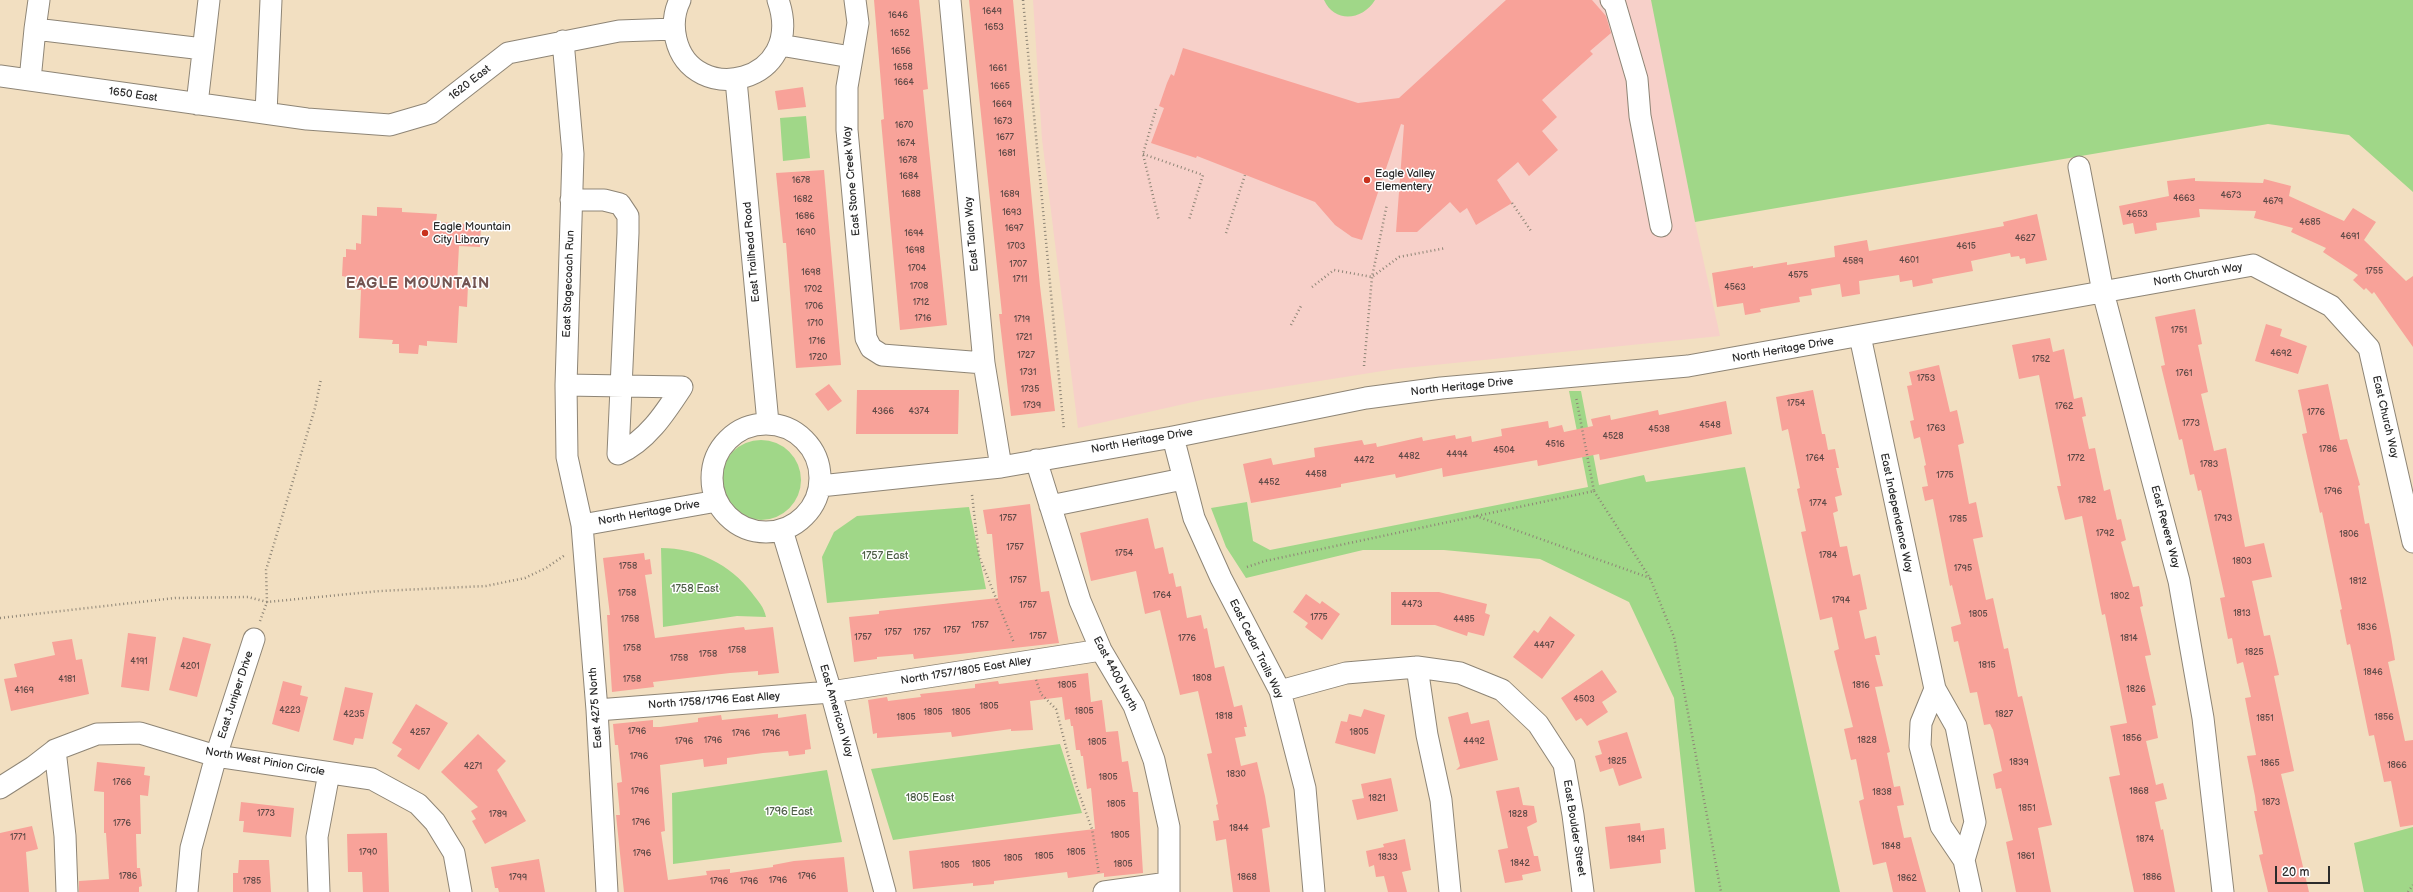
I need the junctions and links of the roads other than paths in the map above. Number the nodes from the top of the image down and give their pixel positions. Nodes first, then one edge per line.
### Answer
1 (39, 0) edge
2 (209, 0) edge
3 (271, 0) edge
4 (680, 0) edge
5 (778, 0) edge
6 (855, 0) edge
7 (950, 0) edge
8 (1612, 0) edge
9 (35, 29) junction
10 (674, 29) junction
11 (563, 41) junction
12 (780, 45) junction
13 (203, 49) junction
14 (851, 57) junction
15 (0, 76) edge
16 (30, 80) junction
17 (736, 80) junction
18 (197, 104) junction
19 (266, 113) junction
20 (2079, 167) dead end
21 (571, 200) junction
22 (1661, 226) dead end
23 (2103, 292) junction
24 (2331, 306) joint
25 (1860, 336) junction
26 (984, 363) junction
27 (566, 386) junction
28 (768, 423) junction
29 (1173, 436) junction
30 (1036, 460) junction
31 (1001, 467) junction
32 (1184, 479) junction
33 (820, 486) junction
34 (717, 501) junction
35 (1050, 506) junction
36 (582, 525) junction
37 (782, 530) junction
38 (2413, 542) edge
39 (254, 639) road end
40 (1101, 650) junction
41 (1417, 667) junction
42 (1935, 689) junction
43 (1280, 691) junction
44 (831, 692) junction
45 (597, 710) junction
46 (55, 750) junction
47 (216, 756) junction
48 (329, 773) junction
49 (0, 788) edge
50 (1964, 860) junction
51 (1103, 887) edge
52 (1168, 887) edge
53 (67, 892) edge
54 (187, 892) edge
55 (319, 892) edge
56 (461, 892) edge
57 (607, 892) edge
58 (885, 892) edge
59 (1314, 892) edge
60 (1450, 892) edge
61 (1583, 892) edge
62 (1971, 892) edge
63 (2222, 892) edge

1 - 9 street
2 - 13 street
3 - 19 street
4 - 10 street
5 - 12 street
6 - 14 street, East Stone Creek Way
7 - 26 street, East Talon Way
8 - 22 street
9 - 13 street
9 - 16 street
10 - 11 street, 1620 East
10 - 17 street
11 - 19 street, 1620 East
11 - 21 street, East Stagecoach Run
12 - 14 street
12 - 17 street
13 - 18 street
14 - 26 street, East Stone Creek Way
15 - 16 street, 1650 East
16 - 18 street, 1650 East
17 - 28 street, East Trailhead Road
18 - 19 street, 1650 East
20 - 23 street, East Revere Way
21 - 27 street, East Stagecoach Run
21 - 27 street
23 - 24 street, North Church Way
23 - 25 street, North Heritage Drive
23 - 63 street, East Revere Way
24 - 38 street, East Church Way
25 - 29 street, North Heritage Drive
25 - 42 street, East Independence Way
26 - 31 street, East Talon Way
27 - 36 street, East Stagecoach Run
28 - 33 street
28 - 34 street
29 - 30 street, North Heritage Drive
29 - 32 street, East Cedar Trails Way
30 - 31 street, North Heritage Drive
30 - 35 street, East 4400 North
31 - 33 street, North Heritage Drive
32 - 35 street
32 - 43 street, East Cedar Trails Way
33 - 37 street
34 - 36 street, North Heritage Drive
34 - 37 street
35 - 40 street, East 4400 North
36 - 45 street, East 4275 North
37 - 44 street, East American Way
39 - 47 street, East Juniper Drive
40 - 44 street, North 1757/1805 East Alley
40 - 52 street, East 4400 North
41 - 43 street
41 - 60 street
41 - 61 street, East Boulder Street
42 - 50 street, East Independence Way
42 - 50 street, East Independence Way
43 - 59 street, East Cedar Trails Way
44 - 45 street, North 1758/1796 East Alley
44 - 58 street, East American Way
45 - 57 street, East 4275 North
46 - 47 street, North West Pinion Circle
46 - 49 street, North West Pinion Circle
46 - 53 street
47 - 48 street, North West Pinion Circle
47 - 54 street, East Juniper Drive
48 - 55 street
48 - 56 street, North West Pinion Circle
50 - 62 street, East Independence Way
51 - 52 street

